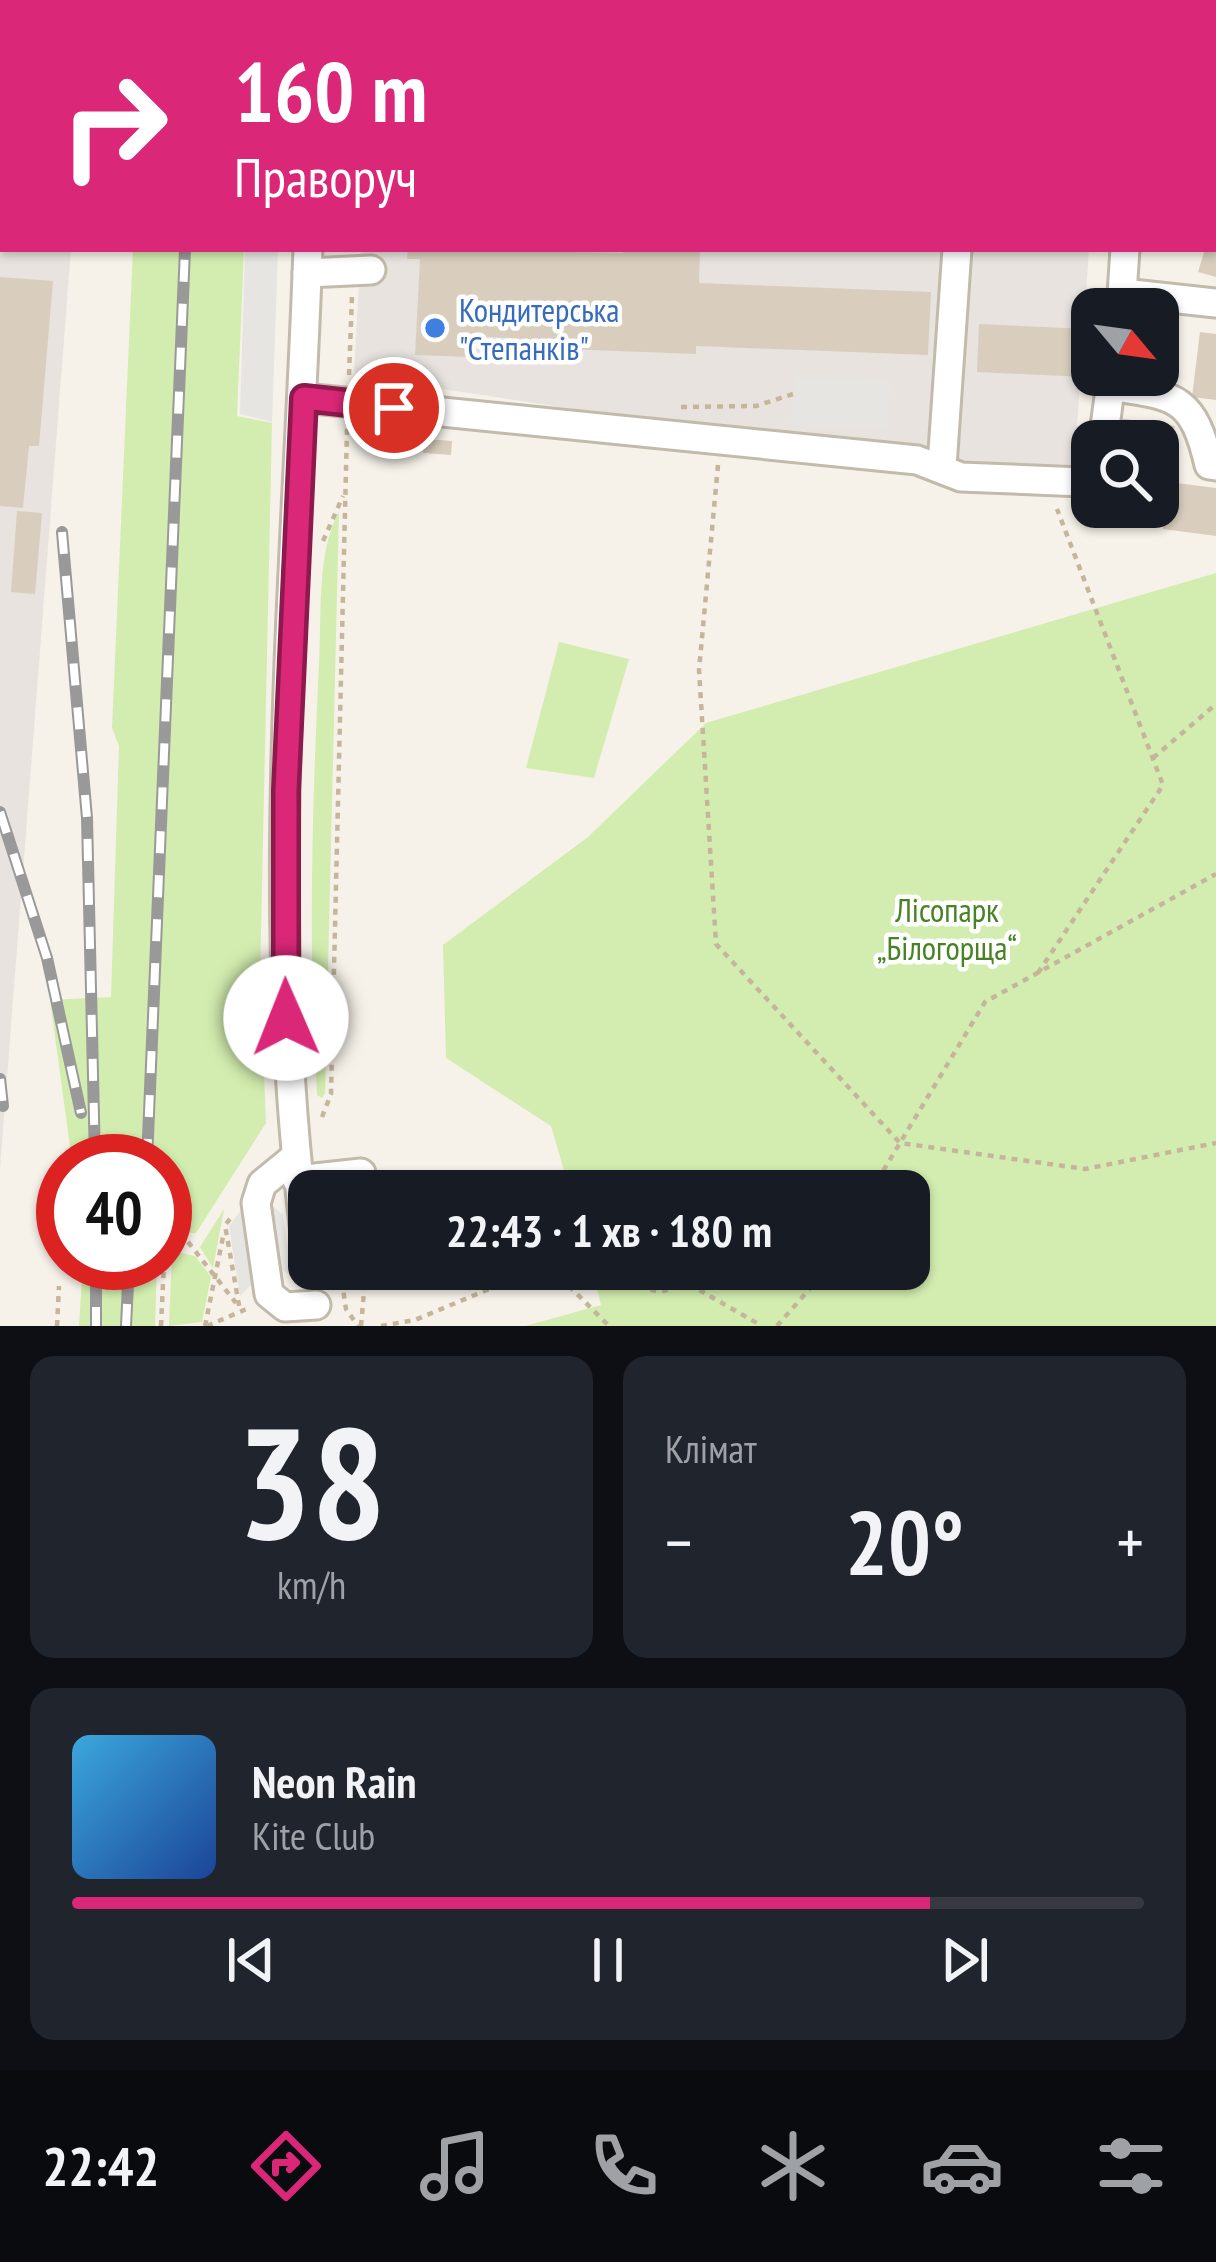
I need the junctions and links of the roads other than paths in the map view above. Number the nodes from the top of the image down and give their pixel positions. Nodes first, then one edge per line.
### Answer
1 (957, 252) edge
2 (1125, 252) edge
3 (307, 261) edge
4 (362, 279) road end
5 (1123, 288) edge
6 (1179, 302) edge
7 (1216, 303) edge
8 (1173, 396) edge
9 (304, 398) junction
10 (942, 466) junction
11 (1216, 466) edge
12 (1071, 482) edge
13 (296, 1169) junction
14 (312, 1170) edge
15 (322, 1316) edge

1 - 10 street
2 - 5 street
3 - 4 street
3 - 9 street
6 - 7 street
8 - 11 street
9 - 10 street
9 - 13 street
10 - 12 street
13 - 14 street
13 - 15 street

